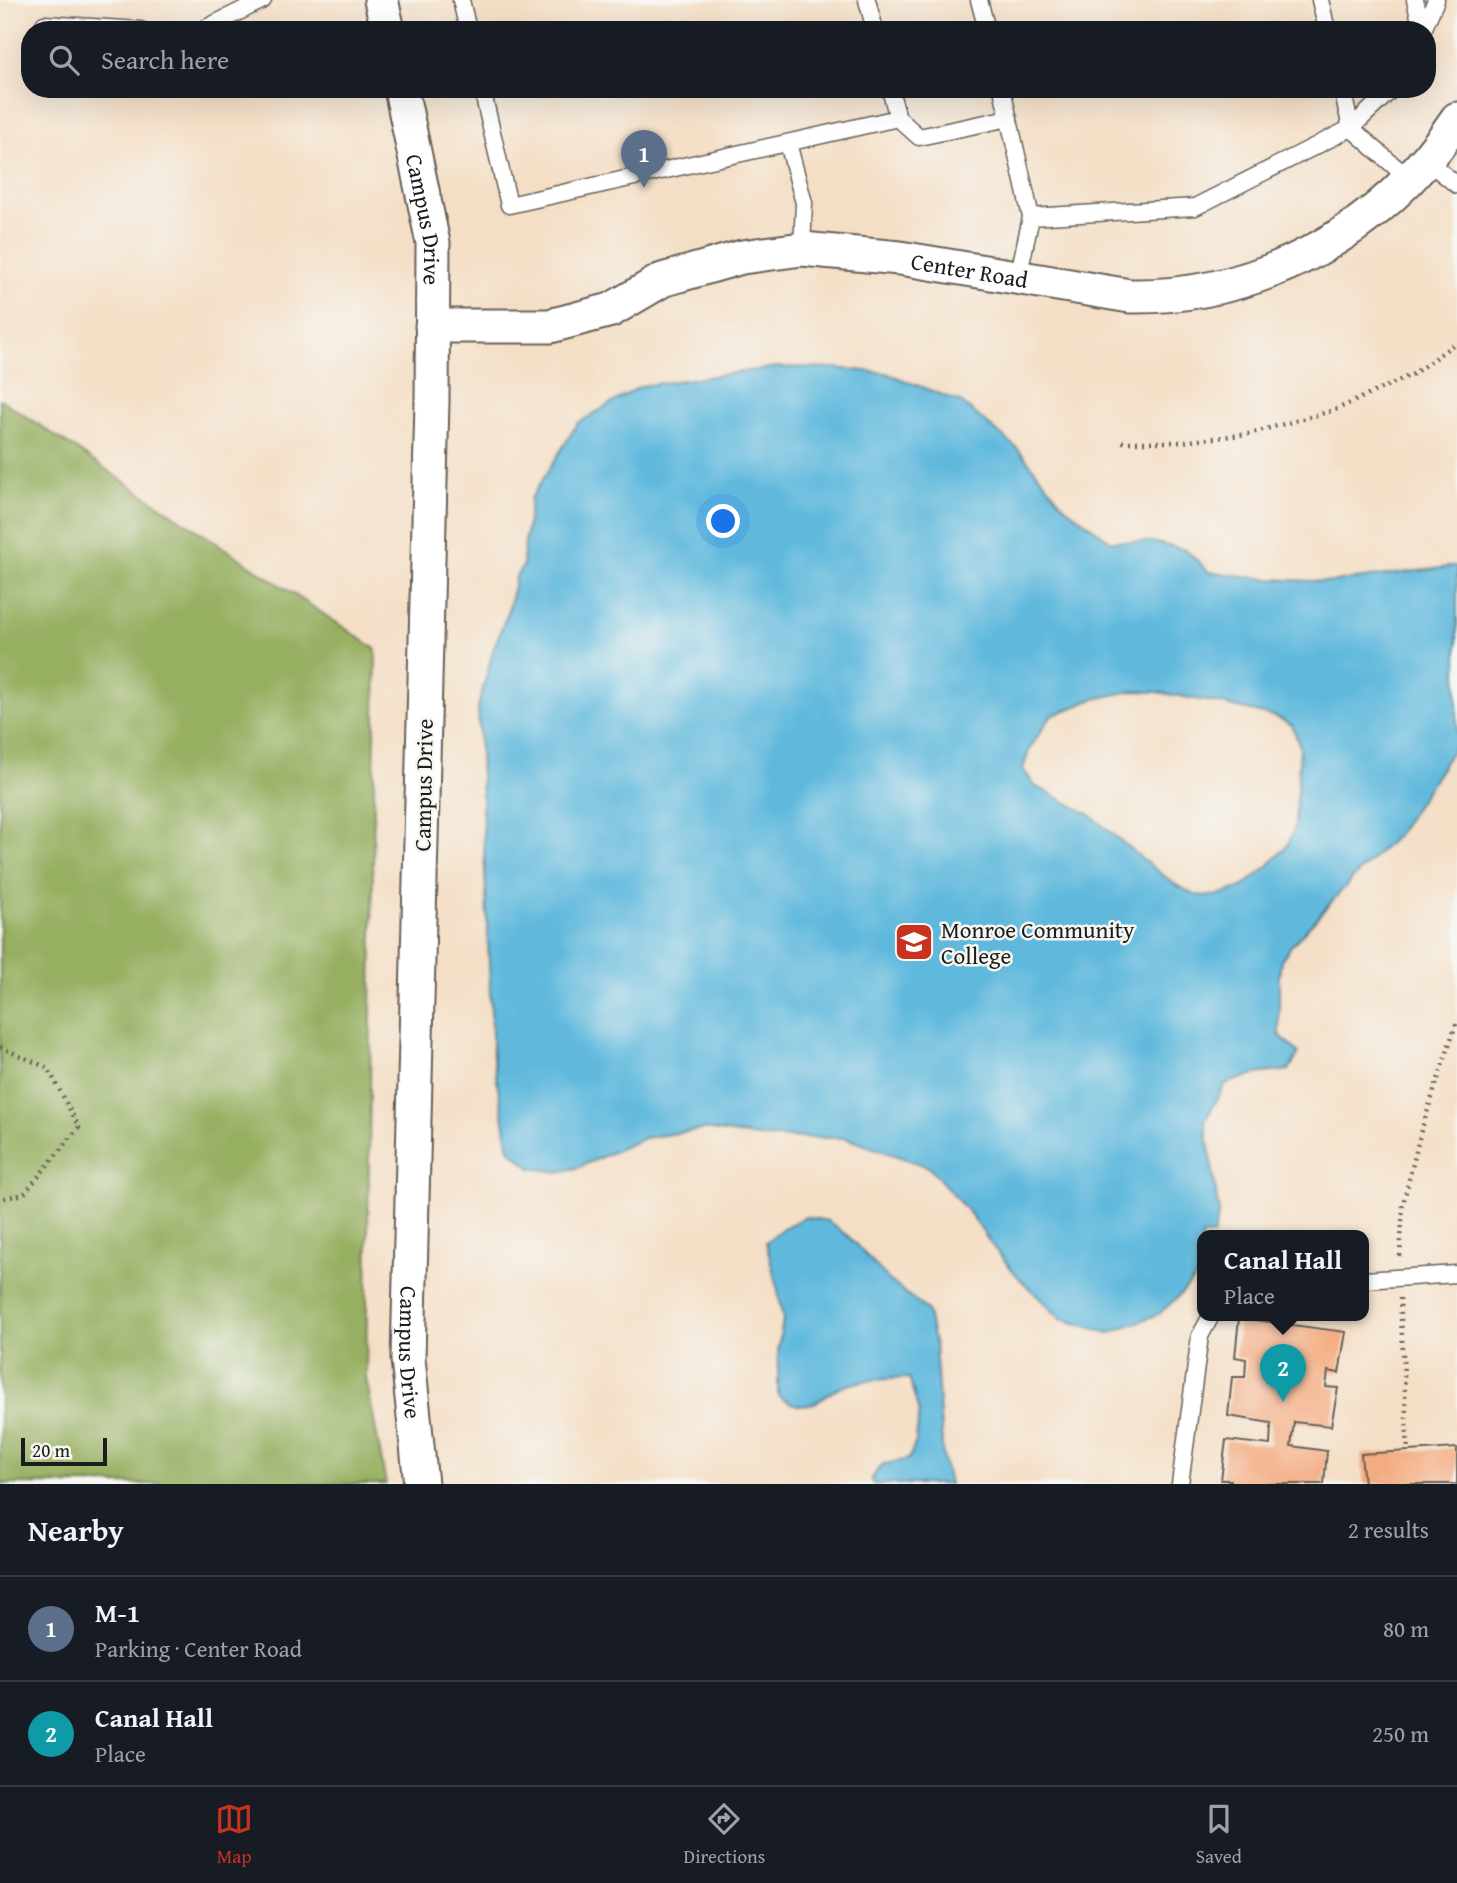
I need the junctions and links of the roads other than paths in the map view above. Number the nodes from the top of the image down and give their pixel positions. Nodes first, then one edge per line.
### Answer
1 (263, 0) edge
2 (381, 0) edge
3 (461, 0) edge
4 (867, 0) edge
5 (979, 0) edge
6 (1320, 0) edge
7 (1415, 0) edge
8 (1436, 0) edge
9 (220, 21) edge
10 (386, 21) edge
11 (466, 21) edge
12 (873, 21) edge
13 (985, 21) edge
14 (1325, 21) edge
15 (1421, 21) edge
16 (1427, 21) edge
17 (403, 98) edge
18 (484, 98) edge
19 (892, 98) edge
20 (1004, 98) edge
21 (1344, 98) edge
22 (1383, 98) edge
23 (898, 118) junction
24 (1009, 118) junction
25 (1457, 119) edge
26 (1352, 128) junction
27 (788, 143) junction
28 (1418, 170) junction
29 (1457, 185) edge
30 (1031, 217) junction
31 (802, 249) junction
32 (1018, 278) junction
33 (432, 326) junction
34 (1457, 1274) edge
35 (1369, 1279) edge
36 (1208, 1321) edge
37 (421, 1484) edge
38 (1180, 1484) edge

1 - 9 lane
2 - 10 street
3 - 11 lane
4 - 12 lane
5 - 13 lane
6 - 14 lane
7 - 15 lane
8 - 16 lane
17 - 33 street, Campus Drive
18 - 27 lane
19 - 23 lane
20 - 24 lane
21 - 26 lane
22 - 26 lane
23 - 24 lane
23 - 27 lane
24 - 30 lane
25 - 28 street, Center Road
26 - 28 lane
26 - 30 lane
27 - 31 lane
28 - 29 lane
28 - 32 street, Center Road
30 - 32 lane
31 - 32 street, Center Road
31 - 33 street, Center Road
33 - 37 street, Campus Drive
34 - 35 lane
36 - 38 lane

